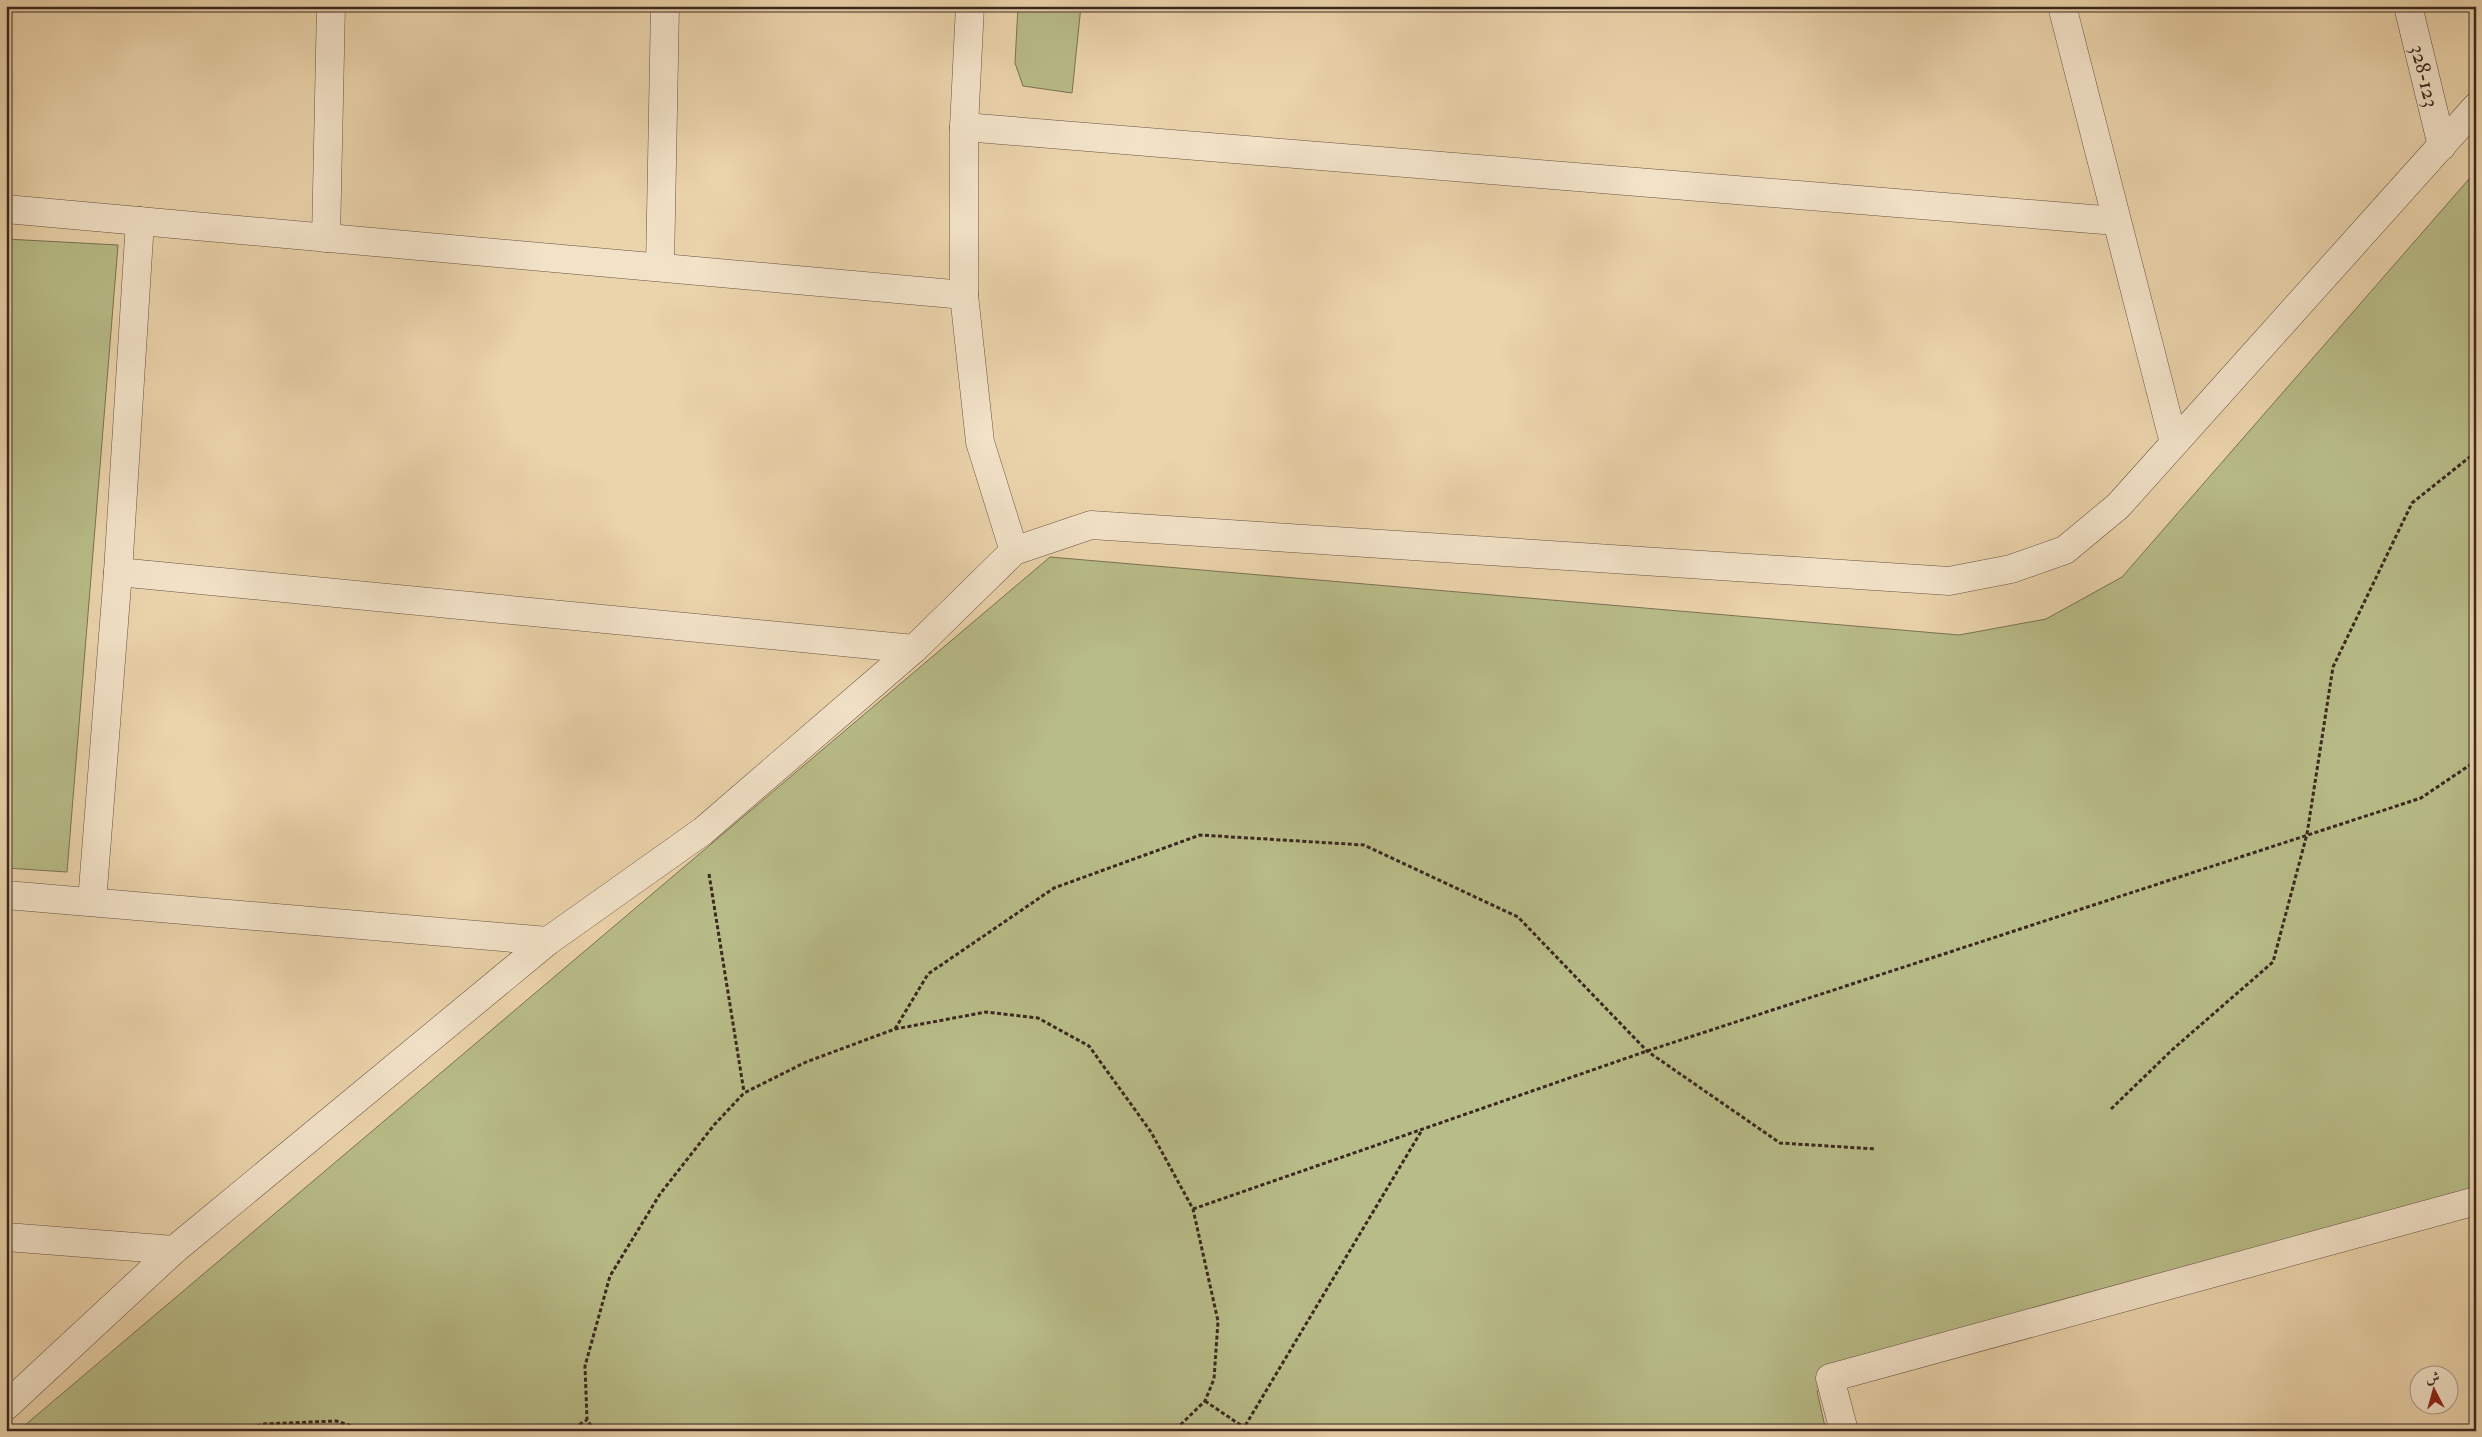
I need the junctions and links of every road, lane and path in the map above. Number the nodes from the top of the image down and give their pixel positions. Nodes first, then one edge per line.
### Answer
1 (331, 6) edge
2 (665, 6) edge
3 (970, 6) edge
4 (2062, 6) edge
5 (2408, 6) edge
6 (2476, 107) edge
7 (964, 127) junction
8 (2442, 146) junction
9 (6, 209) edge
10 (140, 221) junction
11 (2116, 221) junction
12 (326, 238) junction
13 (660, 267) junction
14 (964, 295) junction
15 (2174, 443) junction
16 (2476, 452) edge
17 (1014, 550) junction
18 (118, 572) junction
19 (914, 648) junction
20 (2476, 761) edge
21 (703, 831) junction
22 (2307, 834) junction
23 (6, 895) edge
24 (92, 902) junction
25 (548, 941) junction
26 (895, 1030) junction
27 (1647, 1051) junction
28 (744, 1093) junction
29 (2110, 1110) dead end
30 (1422, 1129) junction
31 (1876, 1149) dead end
32 (2476, 1201) edge
33 (1193, 1209) junction
34 (6, 1237) edge
35 (174, 1250) junction
36 (1205, 1401) junction
37 (6, 1406) edge
38 (587, 1420) junction
39 (1244, 1429) edge
40 (245, 1431) edge
41 (368, 1431) edge
42 (568, 1431) edge
43 (595, 1431) edge
44 (1174, 1431) edge
45 (1844, 1431) edge

1 - 12 street
2 - 13 street
3 - 7 street
4 - 11 street
5 - 8 street, 328-123
6 - 8 street
7 - 11 street
7 - 14 street
8 - 15 street
9 - 10 street
10 - 12 street
10 - 18 street
11 - 15 street
12 - 13 street
13 - 14 street
14 - 17 street
15 - 17 street
16 - 22 path
17 - 19 street
18 - 19 street
18 - 24 street
19 - 21 street
20 - 22 path
21 - 25 street
21 - 28 path
22 - 27 path
22 - 29 path
23 - 24 street
24 - 25 street
25 - 35 street
26 - 27 path
26 - 28 path
26 - 33 path
27 - 30 path
27 - 31 path
28 - 38 path
30 - 33 path
30 - 39 path
32 - 45 street
33 - 36 path
34 - 35 street
35 - 37 street
36 - 39 path
36 - 44 path
38 - 42 path
38 - 43 path
40 - 41 path

